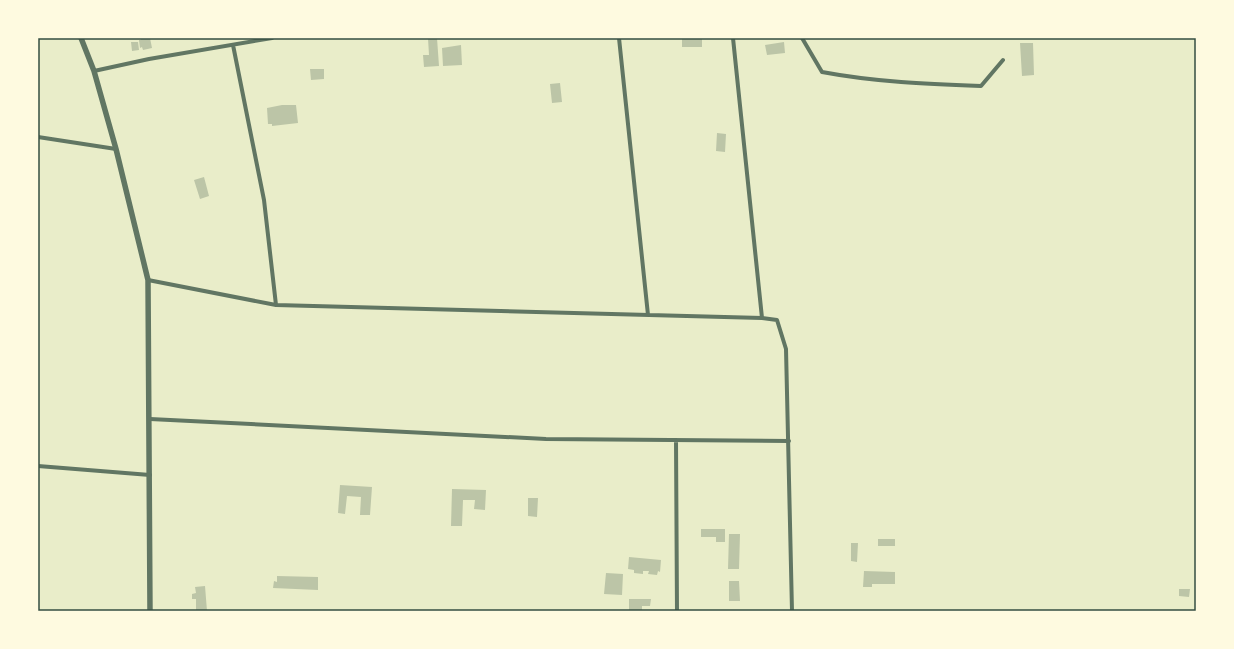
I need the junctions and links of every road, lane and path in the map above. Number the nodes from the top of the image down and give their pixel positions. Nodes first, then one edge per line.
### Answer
1 (81, 38) edge
2 (272, 38) edge
3 (619, 38) edge
4 (733, 38) edge
5 (802, 38) edge
6 (233, 45) junction
7 (1003, 60) dead end
8 (94, 71) junction
9 (38, 137) edge
10 (116, 149) junction
11 (148, 280) junction
12 (276, 305) junction
13 (648, 315) junction
14 (762, 318) junction
15 (150, 419) junction
16 (676, 440) junction
17 (789, 441) junction
18 (38, 466) edge
19 (150, 475) junction
20 (150, 611) edge
21 (677, 611) edge
22 (792, 611) edge

1 - 8 street
2 - 6 street
3 - 13 street
4 - 14 street
5 - 7 street
6 - 8 street
6 - 12 street
8 - 10 street
9 - 10 street
10 - 11 street
11 - 12 street
11 - 15 street
12 - 13 street
13 - 14 street
14 - 17 street
15 - 16 street
15 - 19 street
16 - 17 street
16 - 21 street
17 - 22 street
18 - 19 street
19 - 20 street

